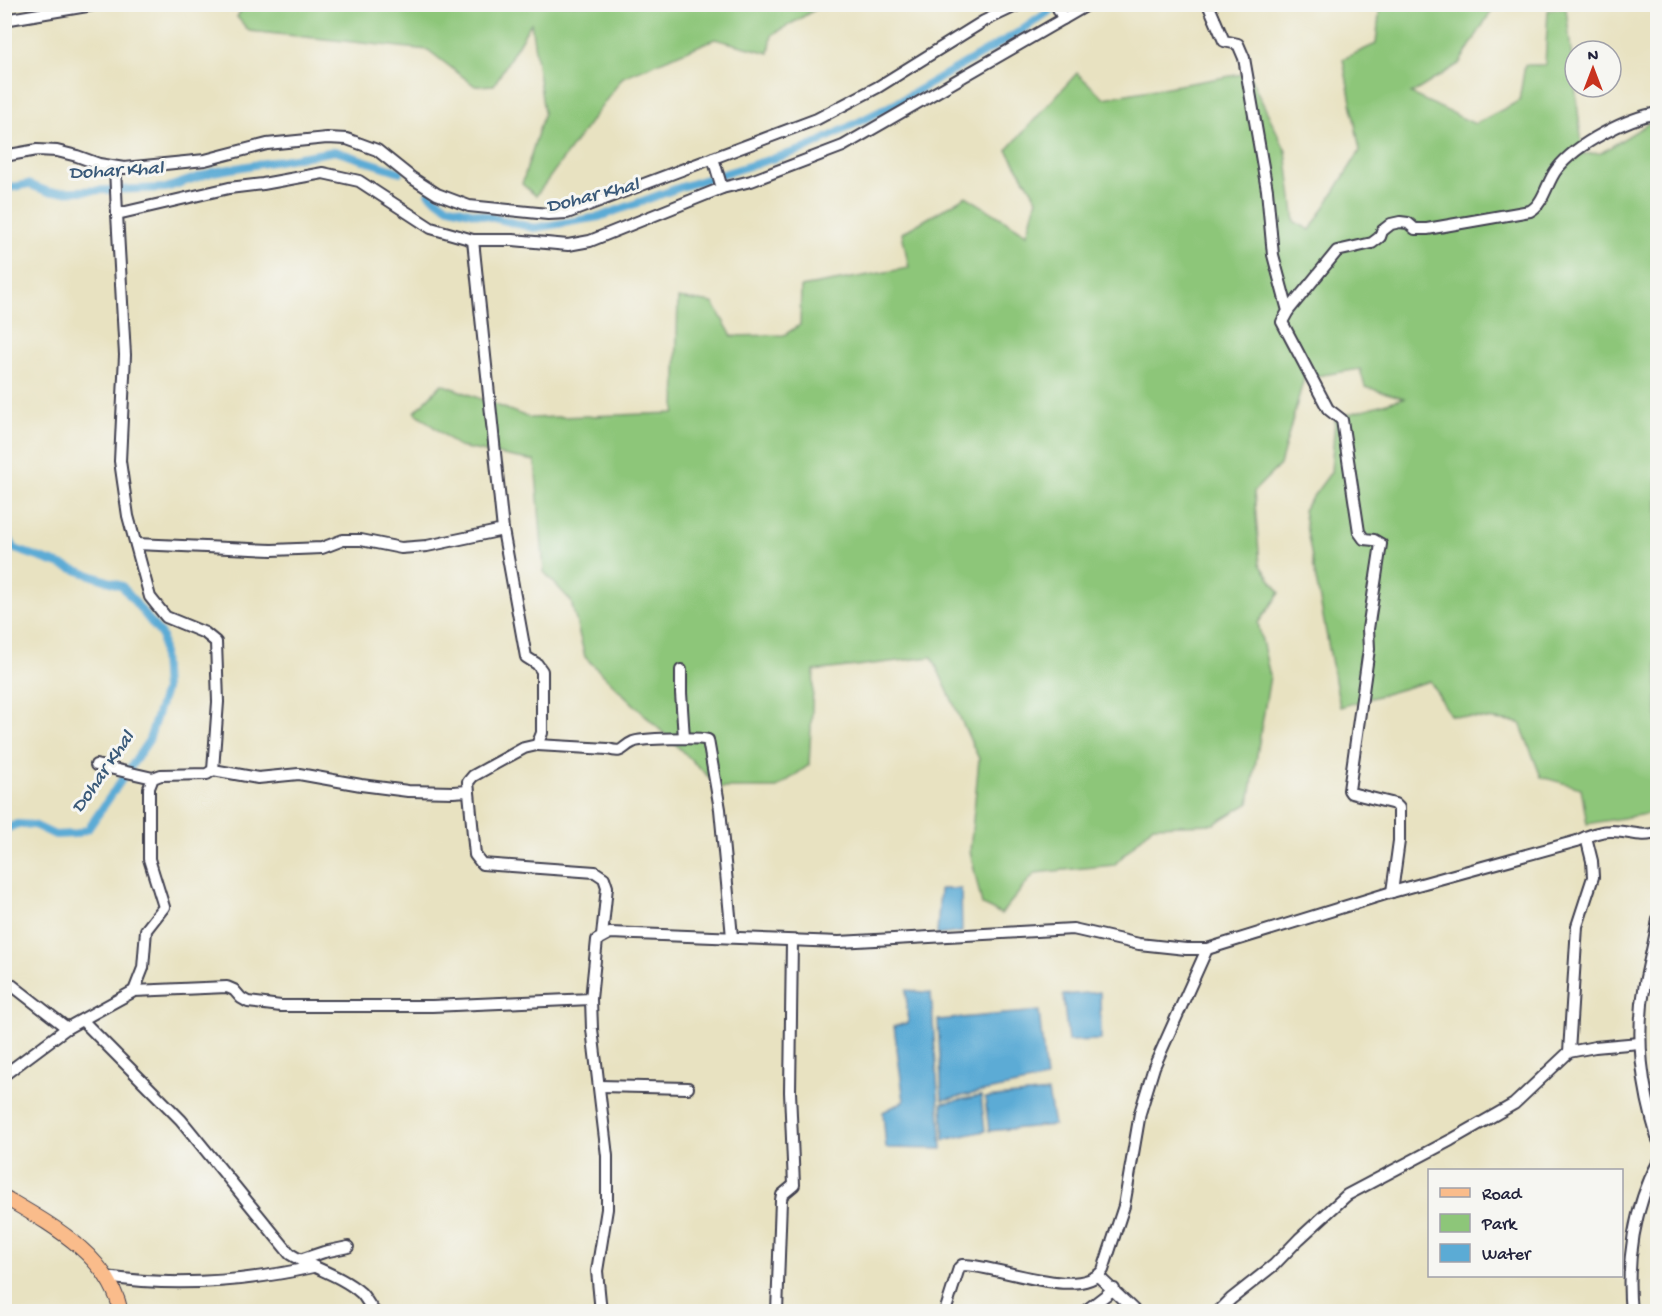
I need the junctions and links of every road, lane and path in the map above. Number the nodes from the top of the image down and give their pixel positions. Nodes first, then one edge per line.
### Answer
1 (99, 4) edge
2 (1020, 4) edge
3 (1056, 4) edge
4 (1089, 4) edge
5 (1208, 4) edge
6 (1062, 18) junction
7 (4, 20) edge
8 (1658, 113) edge
9 (4, 156) edge
10 (714, 163) junction
11 (115, 171) junction
12 (721, 186) junction
13 (117, 214) junction
14 (473, 240) junction
15 (1288, 311) junction
16 (503, 531) junction
17 (136, 544) junction
18 (681, 670) dead end
19 (684, 738) junction
20 (537, 745) junction
21 (96, 765) dead end
22 (213, 770) junction
23 (153, 778) junction
24 (468, 791) junction
25 (1658, 832) edge
26 (1586, 837) junction
27 (1392, 892) junction
28 (1658, 919) edge
29 (602, 936) junction
30 (732, 937) junction
31 (792, 941) junction
32 (1207, 949) junction
33 (4, 979) edge
34 (134, 991) junction
35 (591, 999) junction
36 (82, 1020) junction
37 (67, 1028) junction
38 (1639, 1044) junction
39 (1569, 1052) junction
40 (4, 1075) edge
41 (599, 1086) junction
42 (687, 1088) dead end
43 (1658, 1140) edge
44 (1658, 1163) edge
45 (4, 1197) edge
46 (348, 1247) dead end
47 (300, 1260) junction
48 (313, 1267) junction
49 (1098, 1276) junction
50 (106, 1277) junction
51 (1114, 1290) junction
52 (121, 1311) edge
53 (375, 1311) edge
54 (601, 1311) edge
55 (777, 1311) edge
56 (945, 1311) edge
57 (1084, 1311) edge
58 (1136, 1311) edge
59 (1218, 1311) edge
60 (1631, 1311) edge

1 - 7 street
2 - 10 street
3 - 6 street
4 - 6 street
5 - 15 street
6 - 12 street
8 - 15 street
9 - 11 street
10 - 11 street
10 - 12 street
11 - 13 street
12 - 14 street
13 - 14 street
13 - 17 street
14 - 16 street
15 - 27 street
16 - 17 street
16 - 20 street
17 - 22 street
18 - 19 street
19 - 20 street
19 - 30 street
20 - 24 street
21 - 23 street
22 - 23 street
22 - 24 street
23 - 34 street
24 - 29 street
25 - 26 street
26 - 27 street
26 - 39 street
27 - 32 street
28 - 38 street
29 - 30 street
29 - 35 street
30 - 31 street
31 - 32 street
31 - 55 street
32 - 49 street
33 - 37 street
34 - 35 street
34 - 36 street
35 - 41 street
36 - 37 street
36 - 47 street
37 - 40 street
38 - 39 street
38 - 43 street
39 - 59 street
41 - 42 street
41 - 54 street
44 - 60 street
45 - 50 main road
46 - 47 street
47 - 48 street
48 - 50 street
48 - 53 street
49 - 51 street
49 - 56 street
50 - 52 main road
51 - 57 street
51 - 58 street

